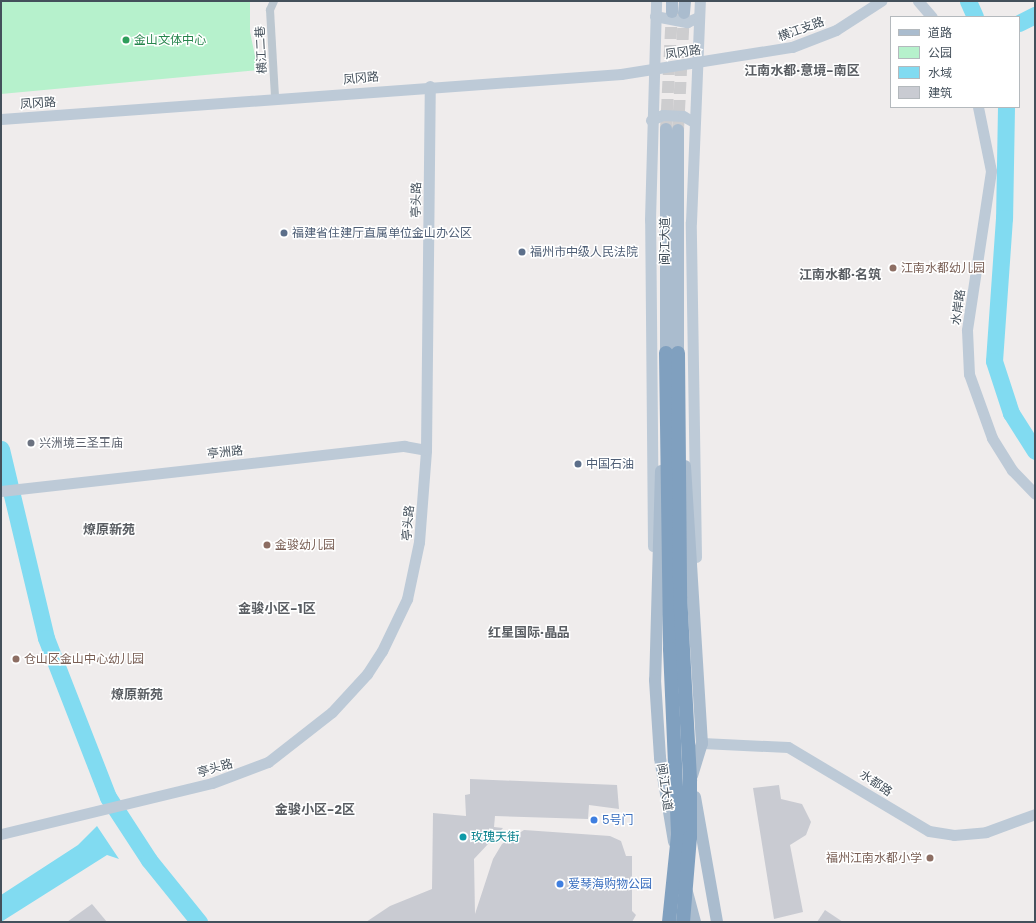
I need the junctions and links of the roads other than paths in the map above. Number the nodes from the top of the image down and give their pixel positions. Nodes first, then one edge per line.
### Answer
1 (274, 1) edge
2 (656, 1) edge
3 (700, 1) edge
4 (881, 1) edge
5 (918, 1) edge
6 (655, 16) junction
7 (931, 16) edge
8 (699, 17) junction
9 (722, 59) joint
10 (696, 63) junction
11 (653, 69) junction
12 (430, 86) junction
13 (275, 98) junction
14 (978, 108) edge
15 (1, 119) edge
16 (651, 120) junction
17 (694, 122) junction
18 (672, 130) tunnel mouth
19 (672, 353) junction
20 (426, 450) junction
21 (1, 491) edge
22 (1035, 494) edge
23 (675, 594) junction
24 (654, 648) junction
25 (697, 651) junction
26 (702, 743) junction
27 (1035, 814) edge
28 (1, 834) edge
29 (669, 922) edge
30 (683, 922) edge
31 (695, 922) edge
32 (717, 922) edge

1 - 13 street, 横江二巷
2 - 6 street
3 - 8 street
4 - 9 street, 横江支路
5 - 7 street
6 - 8 street
6 - 11 street
8 - 10 street
9 - 10 street, 凤冈路
10 - 11 street, 凤冈路
10 - 17 street
11 - 12 street, 凤冈路
11 - 16 street
12 - 13 street, 凤冈路
12 - 20 street, 亭头路
13 - 15 street, 凤冈路
14 - 22 street, 水岸路
16 - 17 street
16 - 24 street
17 - 25 street
18 - 19 main road, 闽江大道
19 - 23 highway
19 - 24 main road, 闽江大道
19 - 25 main road
20 - 21 street, 亭洲路
20 - 28 street, 亭头路
23 - 29 highway
23 - 30 highway
24 - 31 main road, 闽江大道
25 - 26 main road
26 - 27 street, 水都路
26 - 32 main road

